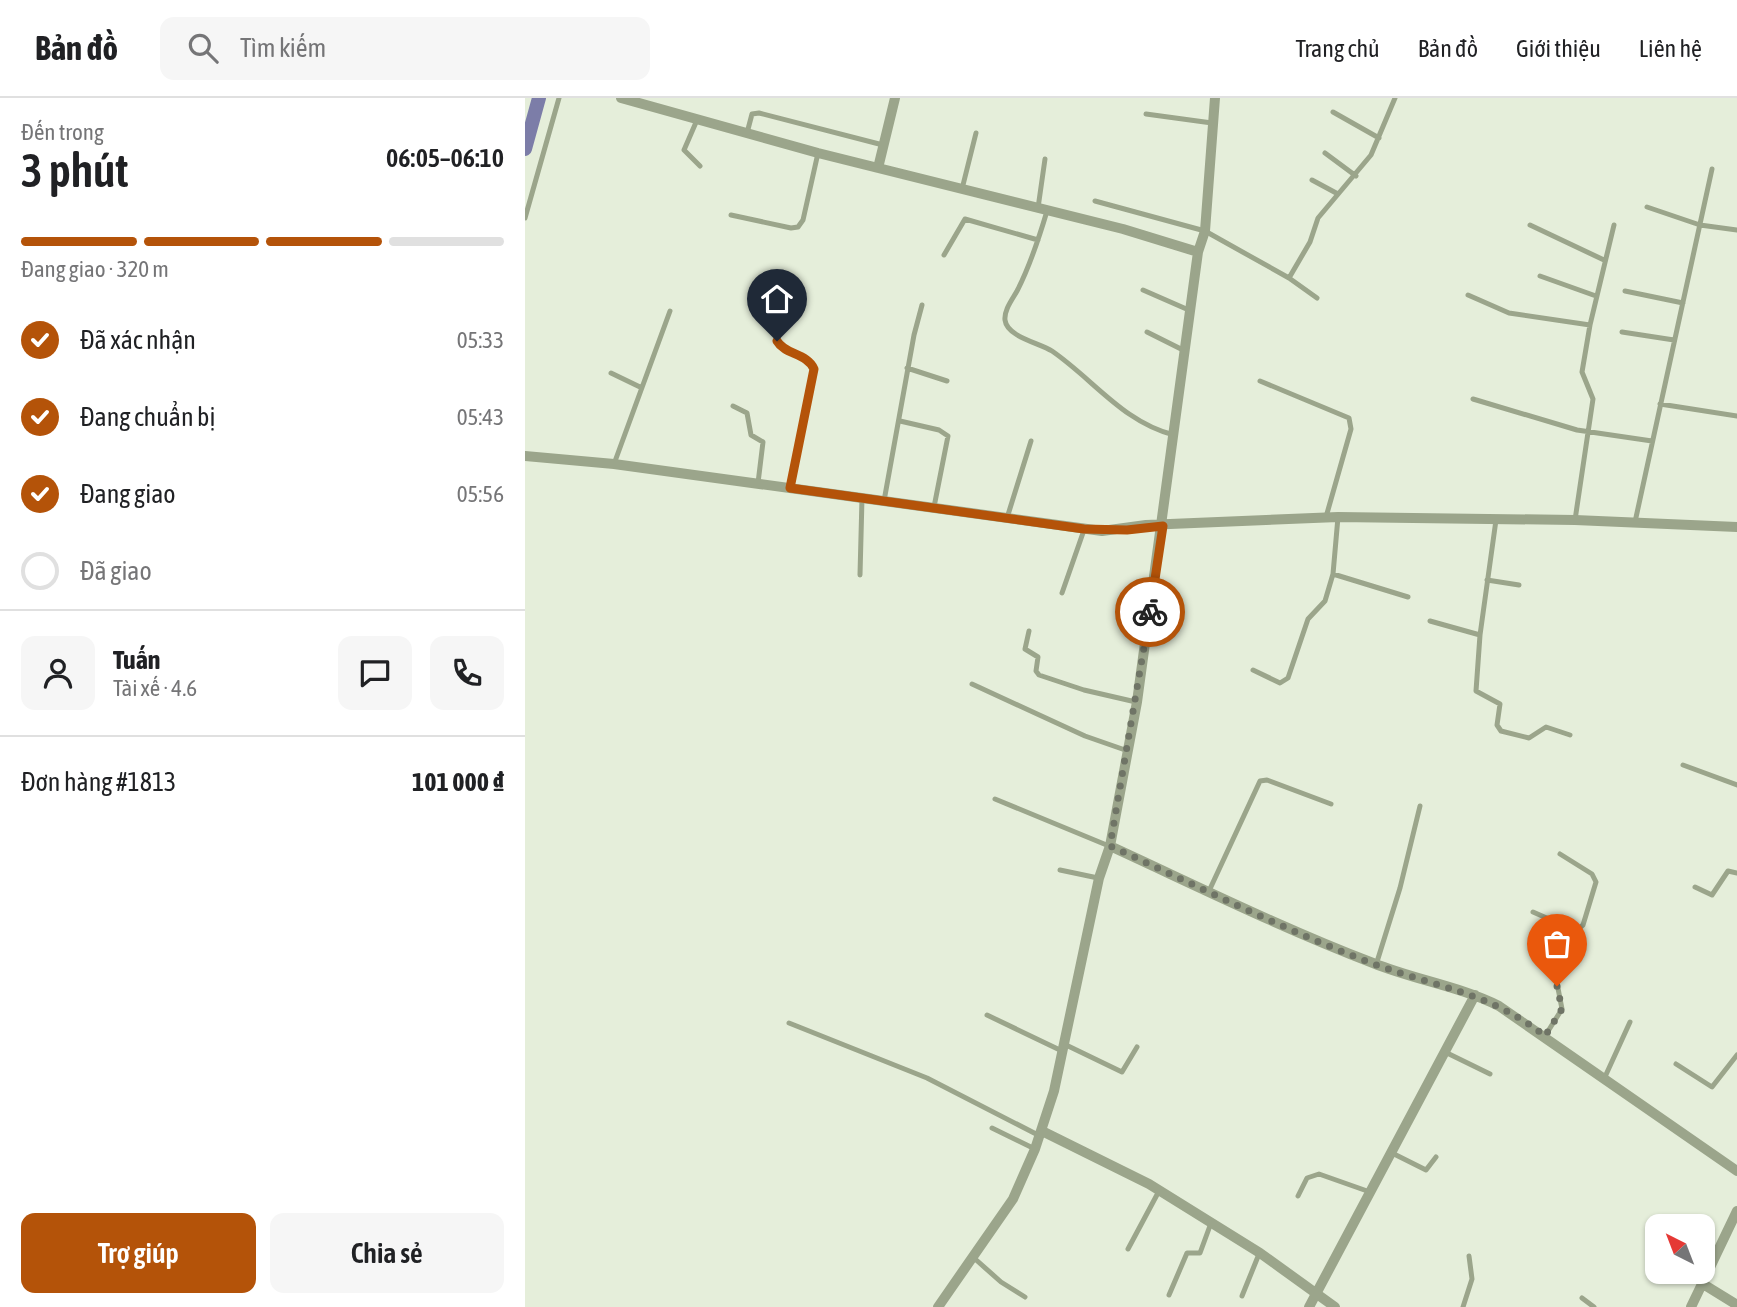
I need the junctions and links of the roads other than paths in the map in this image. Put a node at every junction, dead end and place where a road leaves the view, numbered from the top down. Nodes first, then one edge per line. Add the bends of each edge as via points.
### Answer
1 (559, 98) edge
2 (621, 98) edge
3 (895, 98) edge
4 (1215, 98) edge
5 (1395, 98) edge
6 (1333, 112) dead end
7 (1146, 114) dead end
8 (697, 119) junction
9 (1213, 123) junction
10 (748, 129) junction
11 (976, 133) dead end
12 (1380, 138) junction
13 (882, 147) junction
14 (818, 153) junction
15 (1325, 153) dead end
16 (1045, 159) dead end
17 (700, 166) dead end
18 (879, 166) junction
19 (1712, 169) dead end
20 (1356, 176) junction
21 (1313, 180) dead end
22 (962, 186) junction
23 (1338, 194) junction
24 (1095, 201) dead end
25 (1041, 204) junction
26 (1647, 208) dead end
27 (731, 215) dead end
28 (525, 218) edge
29 (1530, 225) dead end
30 (1614, 225) dead end
31 (1700, 225) junction
32 (1737, 230) edge
33 (1038, 240) junction
34 (1202, 241) junction
35 (944, 255) dead end
36 (1604, 260) junction
37 (1540, 276) dead end
38 (1289, 278) junction
39 (1143, 290) dead end
40 (1625, 291) dead end
41 (1468, 295) dead end
42 (1596, 296) junction
43 (1317, 298) dead end
44 (1683, 303) junction
45 (781, 304) dead end
46 (922, 305) dead end
47 (670, 311) dead end
48 (1191, 312) junction
49 (1590, 325) junction
50 (1147, 332) dead end
51 (1622, 332) dead end
52 (1674, 340) junction
53 (1185, 352) junction
54 (907, 368) junction
55 (611, 373) dead end
56 (947, 381) dead end
57 (1260, 381) dead end
58 (640, 387) junction
59 (1473, 399) dead end
60 (1660, 404) junction
61 (733, 406) dead end
62 (1737, 416) edge
63 (900, 421) junction
64 (1590, 430) junction
65 (1175, 435) junction
66 (1031, 441) dead end
67 (1653, 441) junction
68 (525, 456) edge
69 (614, 464) junction
70 (758, 483) junction
71 (790, 488) junction
72 (862, 498) junction
73 (884, 501) junction
74 (934, 507) junction
75 (1007, 517) junction
76 (1325, 517) junction
77 (1338, 517) junction
78 (1496, 518) junction
79 (1575, 520) junction
80 (1635, 523) junction
81 (1163, 526) junction
82 (1737, 527) edge
83 (1084, 529) junction
84 (1333, 574) junction
85 (860, 575) dead end
86 (1487, 580) junction
87 (1519, 585) dead end
88 (1062, 593) dead end
89 (1408, 597) dead end
90 (1430, 621) dead end
91 (1029, 631) dead end
92 (1480, 635) junction
93 (1254, 670) dead end
94 (972, 684) dead end
95 (1137, 702) junction
96 (1570, 735) dead end
97 (1128, 751) junction
98 (1683, 765) dead end
99 (1737, 785) edge
100 (995, 799) dead end
101 (1331, 804) dead end
102 (1420, 806) dead end
103 (1110, 846) junction
104 (1560, 854) dead end
105 (1060, 870) dead end
106 (1737, 873) edge
107 (1098, 878) junction
108 (1695, 887) dead end
109 (1209, 891) junction
110 (1533, 912) dead end
111 (1574, 930) junction
112 (1376, 965) junction
113 (1475, 995) junction
114 (987, 1015) dead end
115 (1630, 1022) dead end
116 (789, 1023) dead end
117 (1545, 1036) junction
118 (1137, 1047) dead end
119 (1063, 1048) junction
120 (1445, 1052) junction
121 (1737, 1055) edge
122 (1676, 1064) dead end
123 (1490, 1074) dead end
124 (1604, 1079) junction
125 (992, 1128) dead end
126 (1041, 1134) junction
127 (1035, 1149) junction
128 (1392, 1153) junction
129 (1436, 1157) dead end
130 (1737, 1171) edge
131 (1159, 1191) junction
132 (1371, 1193) junction
133 (1298, 1196) dead end
134 (1737, 1211) edge
135 (1211, 1223) junction
136 (1128, 1249) dead end
137 (1260, 1253) junction
138 (1469, 1256) dead end
139 (974, 1258) junction
140 (1715, 1258) edge
141 (1703, 1284) joint
142 (1316, 1293) junction
143 (1169, 1294) dead end
144 (1242, 1296) dead end
145 (1025, 1297) dead end
146 (1582, 1298) dead end
147 (1737, 1305) edge
148 (938, 1307) edge
149 (1309, 1307) edge
150 (1335, 1307) edge
151 (1463, 1307) edge
152 (1594, 1307) edge
153 (1691, 1307) edge

1 - 28 lane
2 - 8 street
3 - 13 street
4 - 9 street
5 - 12 lane
6 - 12 lane
7 - 9 lane
8 - 10 street
8 - 17 lane via 684,150
9 - 34 street
10 - 13 lane via 753,114 758,113
10 - 14 street
11 - 22 lane
12 - 20 lane
13 - 18 street
14 - 18 street
14 - 27 lane via 798,227
15 - 20 lane
16 - 25 lane
18 - 22 street
19 - 31 lane
20 - 23 lane
21 - 23 lane
22 - 25 street
23 - 38 lane via 1318,218
24 - 34 lane
25 - 33 lane
25 - 34 street via 1123,229
26 - 31 lane
29 - 36 lane
30 - 36 lane
31 - 32 lane
31 - 44 lane
33 - 35 lane via 965,219
33 - 65 lane via 1006,312 1010,330 1066,361 1136,421
34 - 38 lane
34 - 48 street
36 - 42 lane
37 - 42 lane
38 - 43 lane
39 - 48 lane
40 - 44 lane
41 - 49 lane via 1509,313
42 - 49 lane
44 - 52 lane
45 - 71 lane via 778,344 808,360 814,369
46 - 54 lane
47 - 58 lane
48 - 53 street
49 - 64 lane via 1582,372 1593,394
50 - 53 lane
51 - 52 lane
52 - 60 lane
53 - 65 street
54 - 56 lane
54 - 63 lane
55 - 58 lane
57 - 76 lane via 1349,418 1351,429
58 - 69 lane
59 - 64 lane
60 - 62 lane
60 - 67 lane
61 - 70 lane via 747,413 751,435 763,442
63 - 73 lane
63 - 74 lane via 948,436
64 - 67 lane
64 - 79 lane
65 - 81 street
66 - 75 lane
67 - 80 lane
68 - 69 street
69 - 70 street
70 - 71 street
71 - 72 street
72 - 73 street
72 - 85 lane
73 - 74 street
74 - 75 street
75 - 83 street
76 - 77 street
76 - 81 street
77 - 78 street
77 - 84 lane
78 - 79 street
78 - 86 lane
79 - 80 street
80 - 82 street
81 - 83 street
81 - 95 street
83 - 88 lane
84 - 89 lane
84 - 93 lane via 1325,601 1308,619 1286,681 1280,683
86 - 87 lane
86 - 92 lane
90 - 92 lane
91 - 95 lane via 1025,649 1038,657 1039,675
92 - 96 lane via 1476,688 1500,704 1497,728 1529,738 1546,727
94 - 97 lane
95 - 97 street
97 - 103 street
98 - 99 lane
100 - 103 lane
101 - 109 lane via 1260,781
102 - 112 lane
103 - 107 street
103 - 109 street
104 - 111 lane via 1595,878 1583,925
105 - 107 lane
106 - 108 lane via 1728,871 1712,895
107 - 119 street
109 - 112 street
110 - 111 lane
111 - 117 lane via 1557,983 1562,1009
112 - 113 street
113 - 117 street
113 - 120 street
114 - 119 lane
115 - 124 lane
116 - 126 lane via 927,1078
117 - 124 street
118 - 119 lane via 1122,1072
119 - 126 street
120 - 123 lane
120 - 128 street
121 - 122 lane via 1712,1087
124 - 130 street
125 - 127 lane
126 - 127 street
126 - 131 street
127 - 139 street via 1013,1199
128 - 129 lane via 1426,1170
128 - 132 street
131 - 135 street
131 - 136 lane
132 - 133 lane via 1319,1174 1307,1178
132 - 142 street
134 - 140 street
135 - 137 street
135 - 143 lane via 1201,1253 1187,1253
137 - 142 street
137 - 144 lane
138 - 151 lane via 1472,1279
139 - 145 lane
139 - 148 street
141 - 147 street
141 - 153 street
142 - 149 street
142 - 150 street
146 - 152 lane

